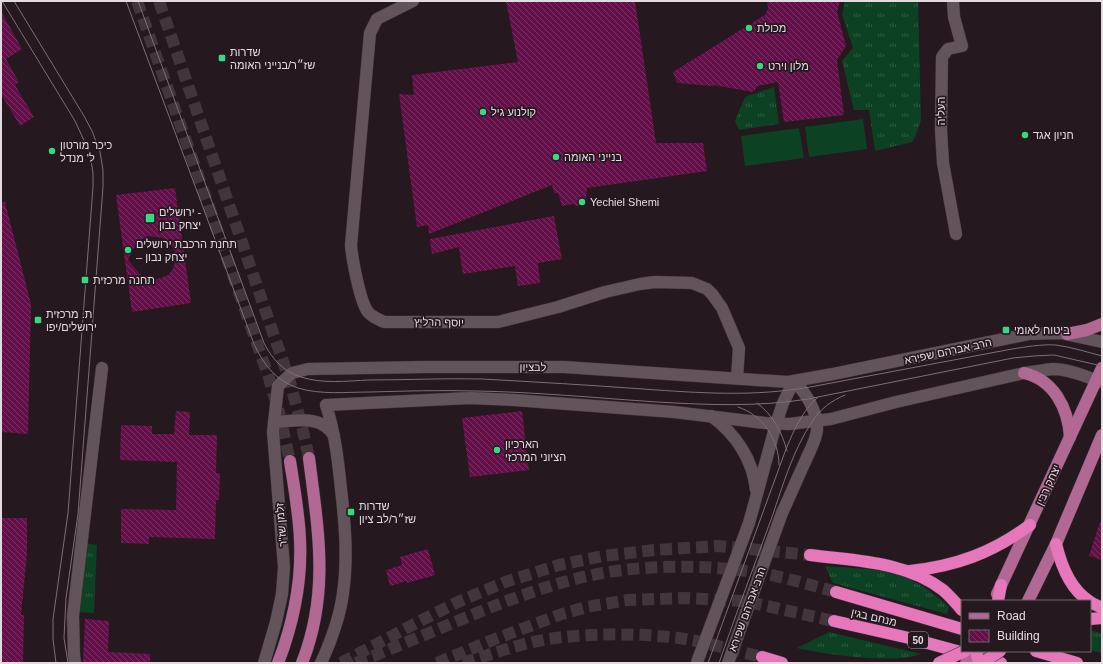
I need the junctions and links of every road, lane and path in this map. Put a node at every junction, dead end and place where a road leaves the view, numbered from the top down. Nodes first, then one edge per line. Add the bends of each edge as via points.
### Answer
1 (413, 1) edge
2 (953, 1) edge
3 (956, 234) dead end
4 (1102, 324) edge
5 (1067, 334) junction
6 (1102, 342) edge
7 (102, 368) dead end
8 (1102, 368) edge
9 (1024, 373) junction
10 (737, 378) junction
11 (794, 381) junction
12 (1099, 381) edge
13 (278, 386) joint
14 (711, 416) junction
15 (274, 422) junction
16 (816, 422) junction
17 (776, 424) junction
18 (1102, 435) edge
19 (335, 437) junction
20 (1070, 438) junction
21 (1100, 444) edge
22 (308, 458) tunnel mouth
23 (290, 461) tunnel mouth
24 (755, 499) junction
25 (1030, 525) junction
26 (1056, 544) junction
27 (810, 554) tunnel mouth
28 (909, 571) junction
29 (1001, 585) junction
30 (836, 592) tunnel mouth
31 (994, 600) edge
32 (998, 600) edge
33 (1028, 600) edge
34 (1088, 600) edge
35 (1091, 602) edge
36 (1102, 608) edge
37 (961, 609) edge
38 (1102, 618) edge
39 (1091, 619) edge
40 (834, 621) tunnel mouth
41 (961, 629) edge
42 (963, 652) edge
43 (972, 652) edge
44 (976, 652) edge
45 (999, 652) edge
46 (1001, 652) edge
47 (1001, 652) edge
48 (1039, 652) edge
49 (762, 657) tunnel mouth
50 (303, 662) edge
51 (75, 663) edge
52 (264, 663) edge
53 (278, 663) edge
54 (321, 663) edge
55 (697, 663) edge
56 (728, 663) edge
57 (782, 663) edge
58 (939, 663) edge
59 (966, 663) edge
60 (980, 663) edge
61 (996, 663) edge
62 (1001, 663) edge
63 (1006, 663) edge
64 (1077, 663) edge

1 - 10 street, יוסף הרליץ via 377,19 370,33 351,246 353,266 363,300 373,317 384,322 498,322 640,284 692,284 707,289 722,308 739,348
2 - 3 street, העליה via 954,17 962,46 948,49 942,57 941,130 943,163
4 - 5 main road
5 - 6 street, הרב אברהם שפירא
5 - 11 street, הרב אברהם שפירא via 1029,334
7 - 51 street via 73,616
8 - 12 main road, יצחק רבין
9 - 12 street via 1063,370
9 - 16 street
9 - 20 main road via 1039,378 1055,393 1068,419
10 - 11 street, לבציון
10 - 13 street, לבציון via 564,367 425,366 308,369 292,373
11 - 16 street, הרב אברהם שפירא via 808,399
11 - 17 street via 783,402
12 - 20 main road, יצחק רבין
13 - 15 street, זלמן שז"ר
14 - 17 street
14 - 19 street via 595,405 470,398 326,405
14 - 24 street via 727,429 742,449 752,470
15 - 19 street via 318,422 328,427
15 - 52 street, זלמן שז"ר via 284,567 282,594
16 - 17 street
16 - 56 street, הרב אברהם שפירא, bridge via 814,441 782,513
17 - 24 street
18 - 21 main road
19 - 54 street via 346,537 346,566 343,594 335,626
20 - 25 main road, יצחק רבין
21 - 26 main road
22 - 50 main road via 320,560 315,615
23 - 53 main road, זלמן שז"ר via 299,525 300,557 293,618
24 - 55 street, bridge via 749,523
25 - 28 highway via 1004,543 980,555 941,567
25 - 29 main road, יצחק רבין
26 - 33 main road
26 - 34 highway via 1075,589
27 - 28 highway
28 - 37 highway via 944,591
29 - 31 main road, יצחק רבין
29 - 32 highway
30 - 41 highway, מנחם בגין / 50
35 - 36 highway
38 - 39 highway
40 - 62 highway, מנחם בגין / 50
42 - 58 highway, bridge
43 - 59 main road, bridge
44 - 60 highway, bridge
45 - 60 highway, bridge
46 - 61 main road
47 - 63 highway
48 - 64 highway
49 - 57 highway

